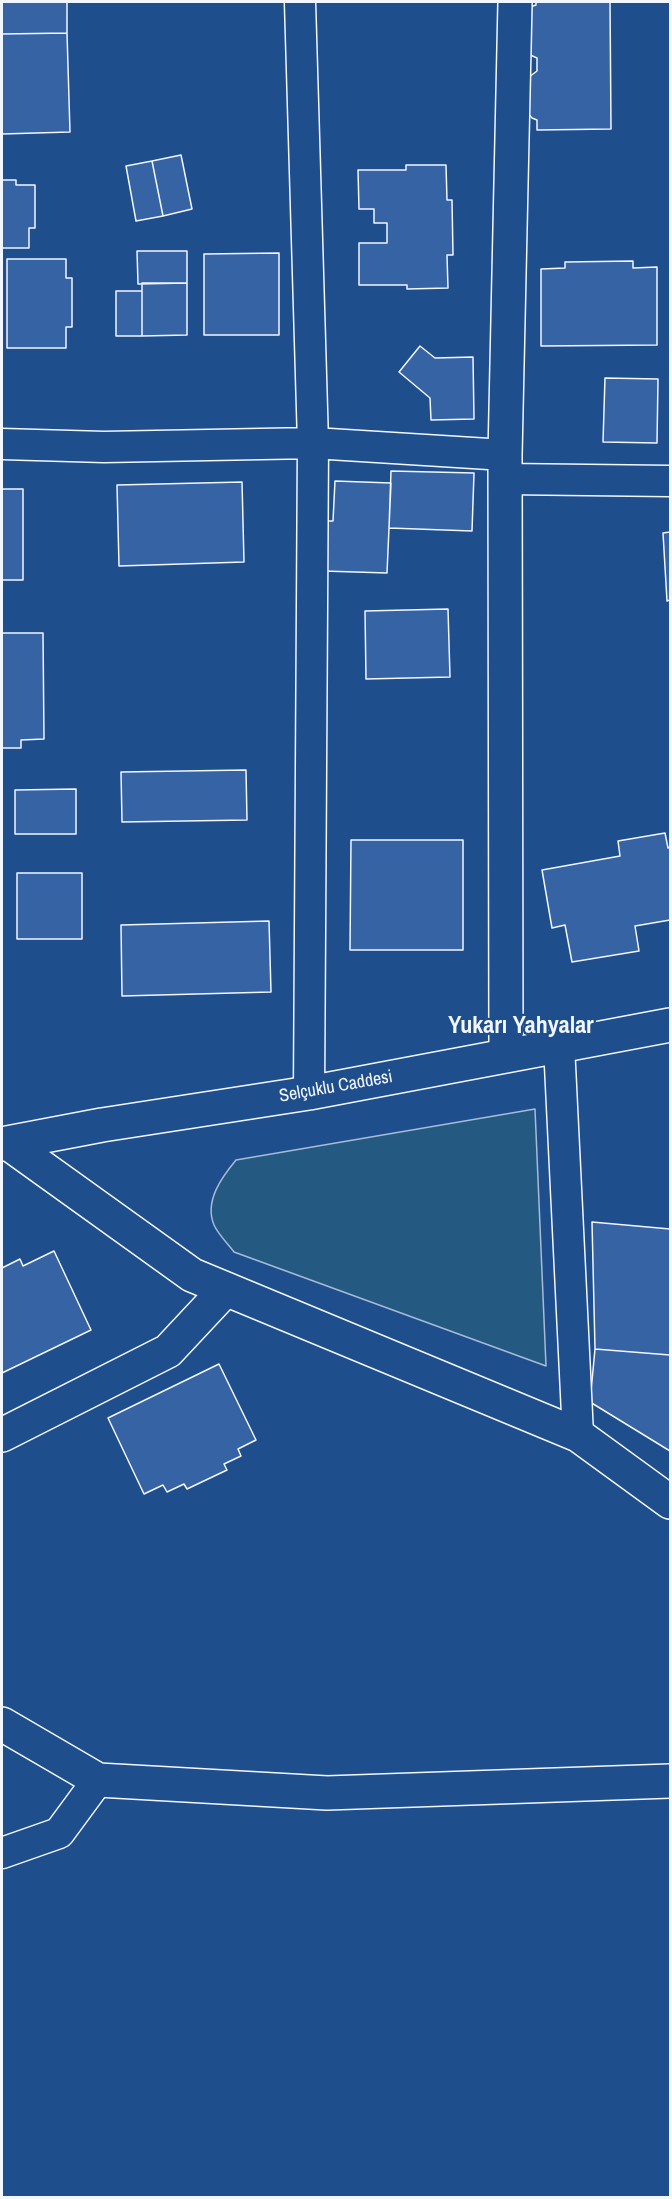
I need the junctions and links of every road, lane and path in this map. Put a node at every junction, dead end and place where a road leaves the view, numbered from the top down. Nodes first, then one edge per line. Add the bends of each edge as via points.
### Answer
1 (300, 2) edge
2 (515, 2) edge
3 (313, 443) junction
4 (2, 444) edge
5 (505, 467) junction
6 (670, 481) edge
7 (670, 1025) edge
8 (559, 1046) junction
9 (506, 1055) junction
10 (309, 1093) junction
11 (4, 1139) edge
12 (226, 1290) junction
13 (2, 1435) edge
14 (578, 1435) junction
15 (670, 1502) edge
16 (2, 1724) edge
17 (98, 1780) junction
18 (670, 1781) edge
19 (2, 1853) edge

1 - 3 street
2 - 5 street
3 - 4 street via 104,447
3 - 5 street
3 - 10 street
5 - 6 street
5 - 9 street
7 - 8 street, Selçuklu Caddesi
8 - 9 street, Selçuklu Caddesi
8 - 14 street
9 - 10 street, Selçuklu Caddesi
10 - 11 street, Selçuklu Caddesi
11 - 12 street via 192,1275
12 - 13 street via 168,1351
12 - 14 street
14 - 15 street
16 - 17 street
17 - 18 street via 327,1793
17 - 19 street via 59,1833

